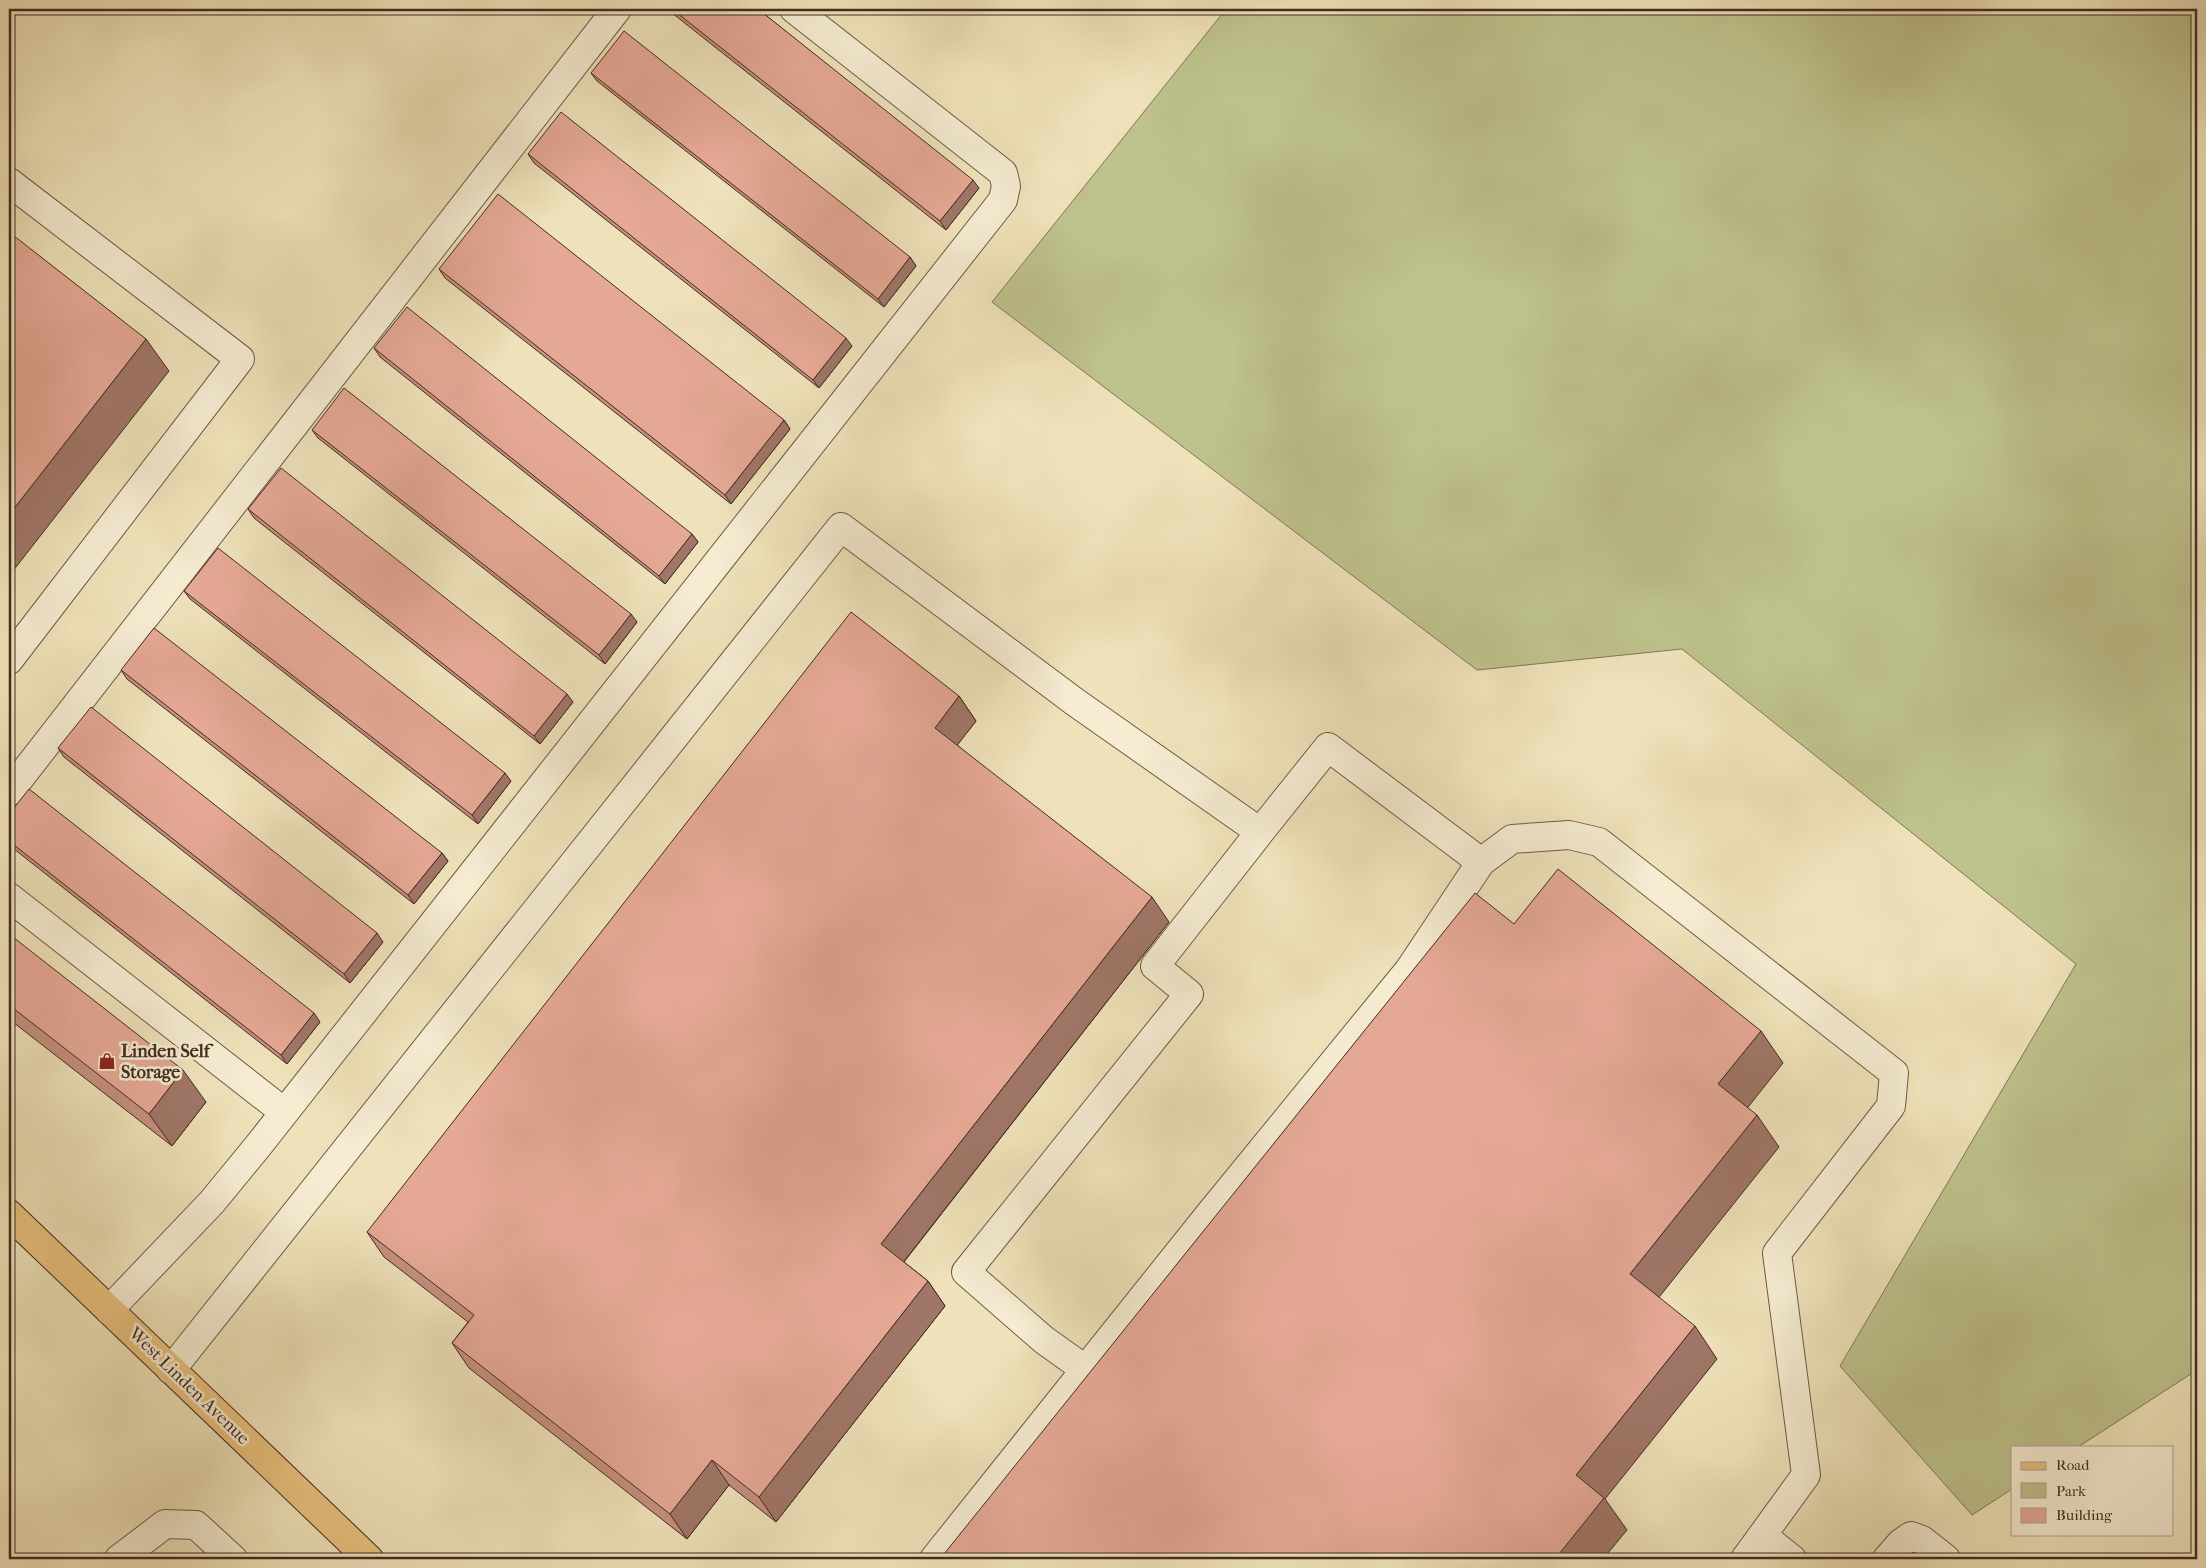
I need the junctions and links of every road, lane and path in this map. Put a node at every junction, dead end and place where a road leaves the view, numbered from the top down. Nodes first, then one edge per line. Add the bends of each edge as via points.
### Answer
1 (617, 9) edge
2 (794, 9) edge
3 (9, 182) edge
4 (9, 660) edge
5 (9, 792) edge
6 (1260, 832) junction
7 (1481, 862) junction
8 (9, 897) edge
9 (284, 1112) junction
10 (9, 1214) edge
11 (109, 1310) junction
12 (171, 1370) junction
13 (1086, 1370) junction
14 (1763, 1536) junction
15 (119, 1559) edge
16 (232, 1559) edge
17 (369, 1559) edge
18 (934, 1559) edge
19 (1745, 1559) edge
20 (1792, 1559) edge
21 (1887, 1559) edge
22 (1946, 1559) edge

1 - 5 lane
2 - 9 lane via 1003,173 1006,186 1003,200
3 - 4 lane via 240,359
6 - 7 lane via 1328,747
6 - 12 lane via 1075,702 841,527
6 - 13 lane via 1155,966 1189,994 966,1272 1044,1340
7 - 13 lane via 1409,970
7 - 14 lane via 1512,839 1569,835 1599,842 1894,1073 1891,1106 1777,1253 1806,1475
8 - 9 lane
9 - 11 lane via 212,1202
10 - 11 main road, West Linden Avenue
11 - 12 main road, West Linden Avenue
12 - 17 main road, West Linden Avenue
13 - 18 lane
14 - 19 lane
14 - 20 lane
15 - 16 lane via 165,1524 196,1525
21 - 22 lane via 1911,1536 1922,1540

